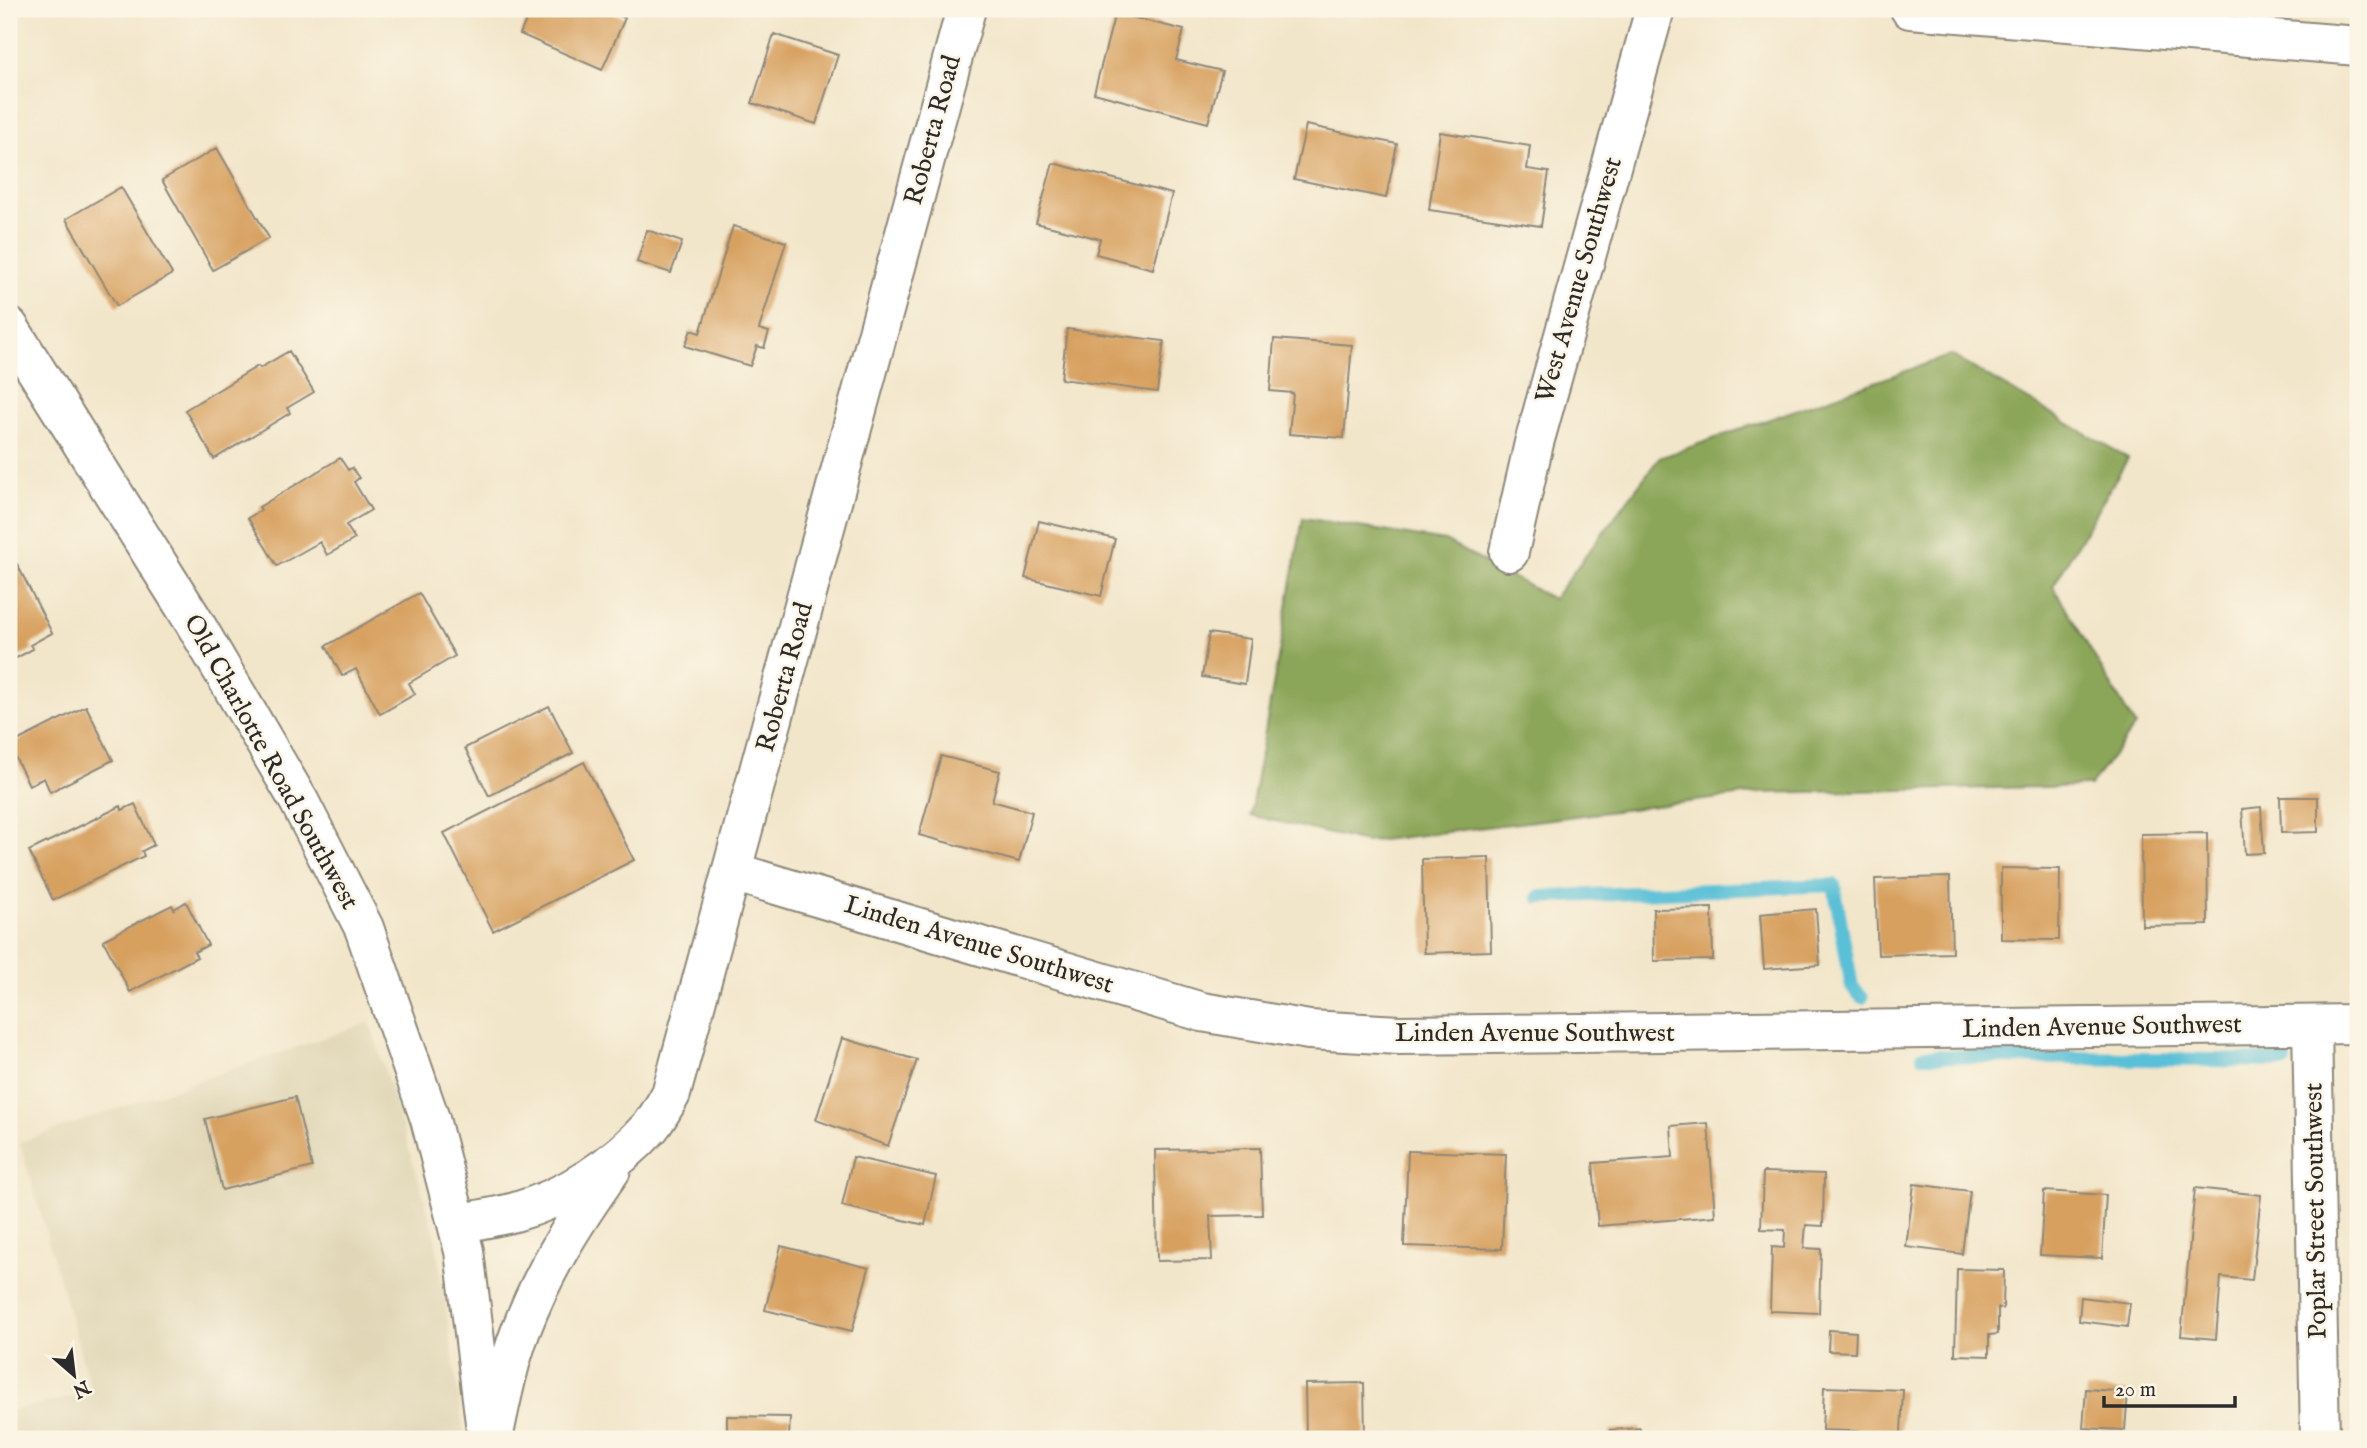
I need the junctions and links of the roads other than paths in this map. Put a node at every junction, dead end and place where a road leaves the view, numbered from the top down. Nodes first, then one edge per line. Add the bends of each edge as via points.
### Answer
1 (966, 9) edge
2 (1655, 9) edge
3 (1910, 9) edge
4 (2085, 16) edge
5 (2358, 47) edge
6 (9, 327) edge
7 (1509, 552) dead end
8 (733, 872) junction
9 (2358, 1024) edge
10 (2312, 1025) junction
11 (625, 1152) junction
12 (457, 1224) junction
13 (489, 1439) edge
14 (2320, 1439) edge

1 - 8 street, Roberta Road
2 - 7 street, West Avenue Southwest via 1534,443
3 - 4 street
4 - 5 street
6 - 12 street, Old Charlotte Road Southwest via 193,620 299,801 364,928 430,1119
8 - 10 street, Linden Avenue Southwest via 1202,1012 1309,1030 1399,1035
8 - 11 street, Roberta Road via 671,1094 652,1124
9 - 10 street, Linden Avenue Southwest
10 - 14 street, Poplar Street Southwest
11 - 12 street, Roberta Road via 558,1196 517,1212
11 - 13 street via 573,1224 546,1273 521,1330
12 - 13 street, Old Charlotte Road Southwest

